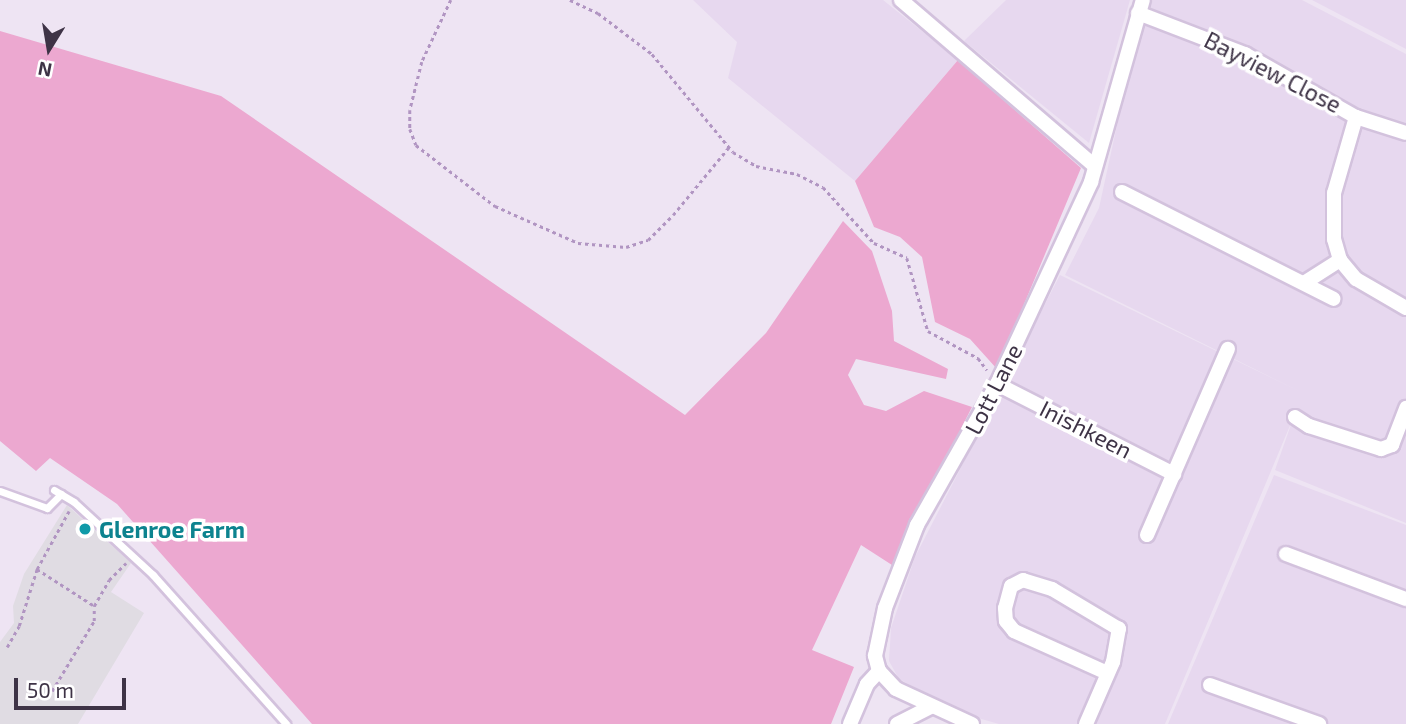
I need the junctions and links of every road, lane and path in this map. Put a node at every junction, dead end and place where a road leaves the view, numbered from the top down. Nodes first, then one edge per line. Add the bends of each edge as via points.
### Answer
1 (451, 0) edge
2 (570, 0) edge
3 (901, 0) edge
4 (1140, 7) edge
5 (1356, 117) junction
6 (1406, 133) edge
7 (729, 147) junction
8 (1095, 166) junction
9 (1122, 192) dead end
10 (1340, 260) junction
11 (1304, 283) junction
12 (1334, 299) dead end
13 (1406, 308) edge
14 (1228, 349) dead end
15 (997, 384) junction
16 (1406, 408) edge
17 (1295, 417) dead end
18 (1174, 474) junction
19 (0, 491) edge
20 (74, 502) junction
21 (1147, 535) dead end
22 (1286, 554) dead end
23 (133, 555) junction
24 (37, 569) junction
25 (1406, 599) edge
26 (94, 606) junction
27 (6, 647) dead end
28 (880, 671) junction
29 (1107, 673) junction
30 (1210, 685) dead end
31 (52, 691) dead end
32 (930, 706) junction
33 (286, 724) edge
34 (850, 724) edge
35 (897, 724) edge
36 (972, 724) edge
37 (1086, 724) edge
38 (1319, 724) edge

1 - 7 path via 422,62 410,129 416,145 495,206 578,243 626,247 648,240
2 - 7 path via 598,13 652,54
3 - 8 street
4 - 5 street, Bayview Close via 1245,54
4 - 8 street, Lott Lane
5 - 6 street, Bayview Close
5 - 10 street via 1334,192 1334,239
7 - 15 path via 756,166 797,174 823,187 874,243 907,258 928,331 978,358
8 - 15 street, Lott Lane
9 - 11 street
10 - 11 street
10 - 13 street via 1380,296
11 - 12 street
14 - 18 street
15 - 18 street, Inishkeen
15 - 28 street, Lott Lane via 917,525 885,608 875,656
16 - 17 street via 1392,445 1381,449 1309,426
18 - 21 street
19 - 20 lane via 47,508 57,492
20 - 23 lane
20 - 24 path
22 - 25 street
23 - 26 path via 109,580
23 - 33 lane
24 - 26 path
24 - 27 path via 19,626
26 - 31 path via 94,621
28 - 32 street via 896,689
28 - 34 street via 867,684
29 - 29 street via 1119,641 1119,629 1112,621 1039,584 1023,580 1011,586 1005,608 1006,621 1014,631
29 - 37 street
30 - 38 street
32 - 35 street
32 - 36 street

